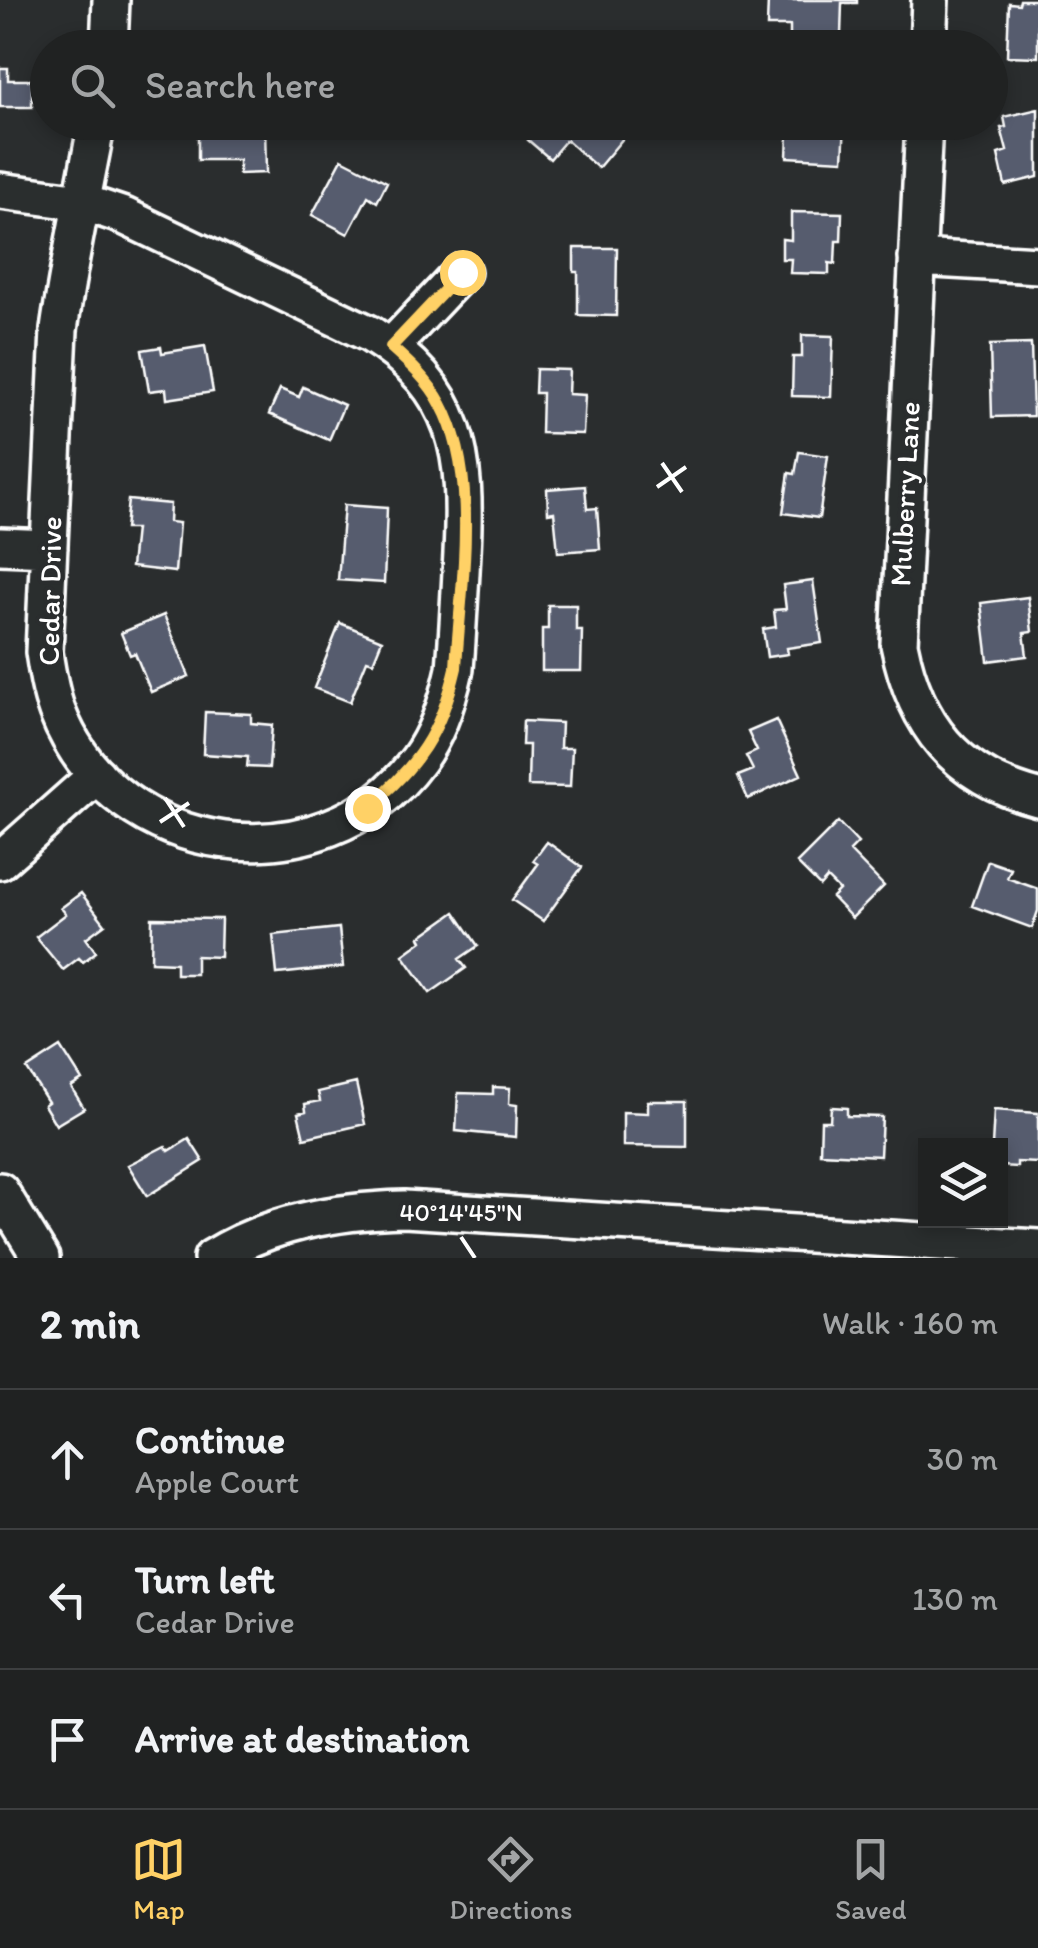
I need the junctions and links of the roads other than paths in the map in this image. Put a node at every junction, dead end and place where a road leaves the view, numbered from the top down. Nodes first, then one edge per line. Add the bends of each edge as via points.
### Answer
1 (111, 0) edge
2 (930, 0) edge
3 (110, 30) edge
4 (929, 30) edge
5 (94, 140) edge
6 (923, 140) edge
7 (0, 191) edge
8 (82, 202) junction
9 (917, 258) junction
10 (1038, 265) edge
11 (462, 272) dead end
12 (391, 347) junction
13 (0, 546) edge
14 (49, 548) junction
15 (97, 775) junction
16 (1038, 798) edge
17 (0, 861) edge
18 (0, 1191) edge
19 (1038, 1248) edge
20 (41, 1258) edge
21 (212, 1258) edge

1 - 3 street
2 - 4 street
5 - 8 street, Cedar Drive
6 - 9 street, Mulberry Lane
7 - 8 street
8 - 12 street, Cedar Drive via 124,216
8 - 14 street, Cedar Drive via 60,330
9 - 10 street
9 - 16 street, Mulberry Lane via 898,626 906,680 935,734 960,761
11 - 12 street
12 - 15 street, Cedar Drive via 440,402 462,460 465,498 456,668 434,736 418,760 343,822 258,844 174,829 124,801
13 - 14 street
14 - 15 street, Cedar Drive via 44,652 50,690 76,748
15 - 17 street
18 - 20 street
19 - 21 street via 404,1209 309,1218

